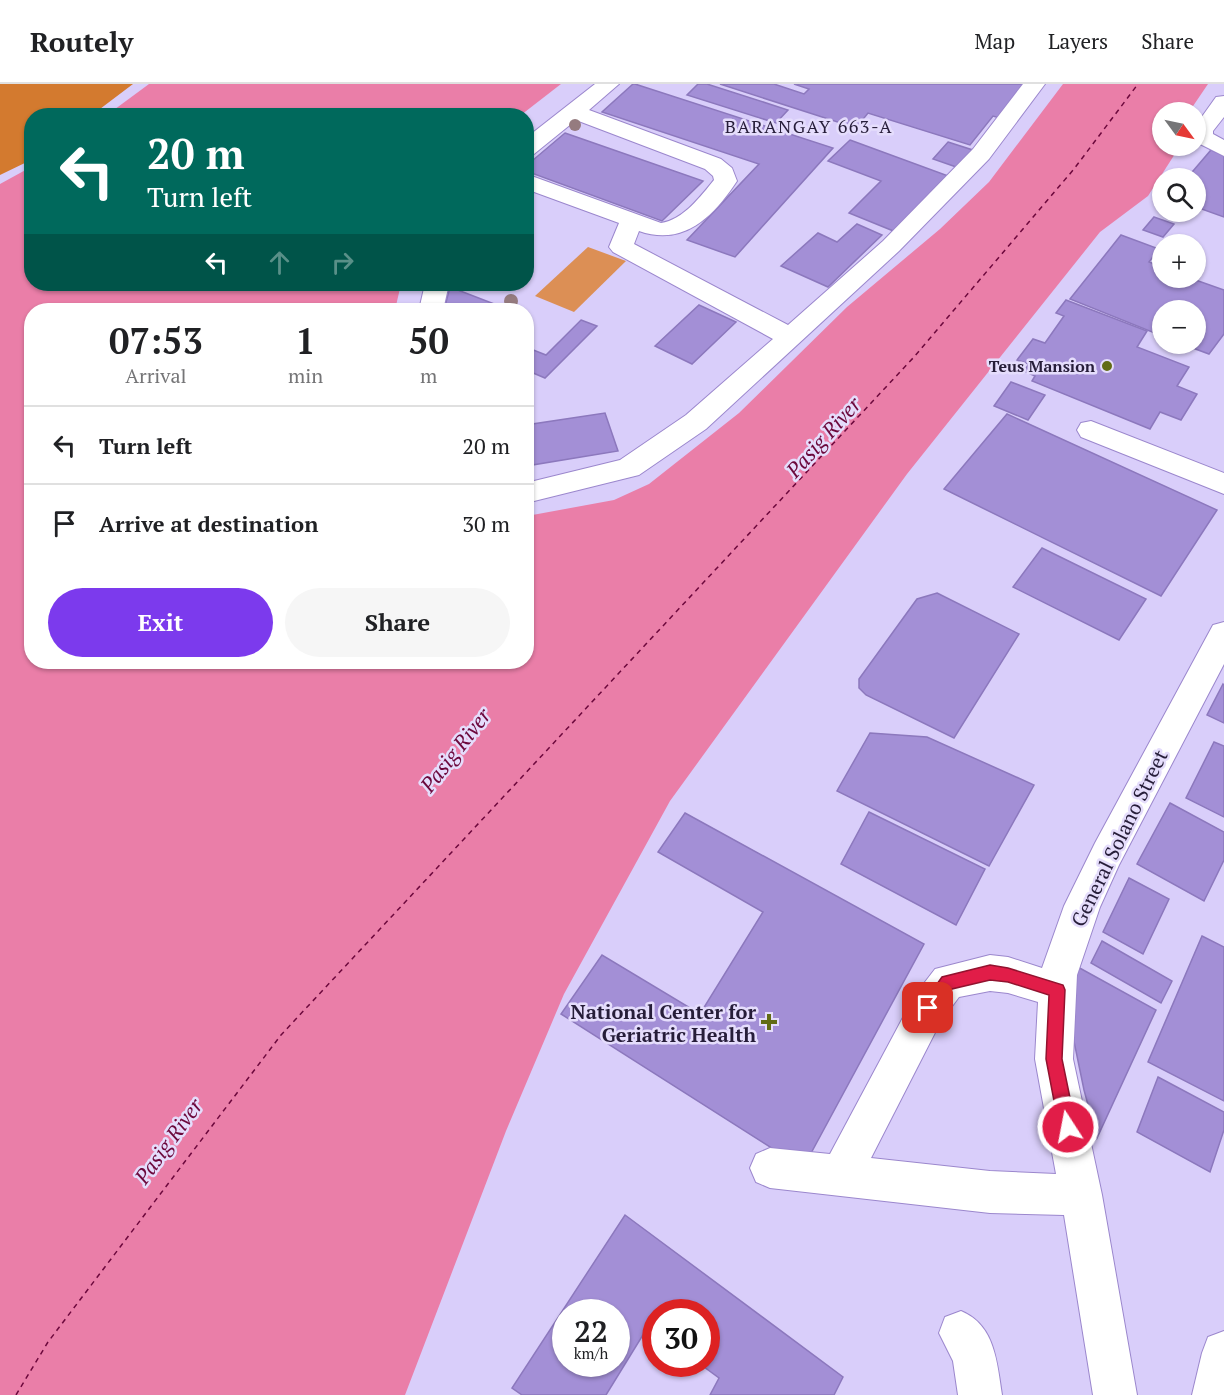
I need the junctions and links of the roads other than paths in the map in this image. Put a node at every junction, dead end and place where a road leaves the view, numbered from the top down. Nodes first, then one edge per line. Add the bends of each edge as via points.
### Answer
1 (608, 84) edge
2 (1034, 84) edge
3 (1224, 102) edge
4 (572, 111) junction
5 (534, 142) edge
6 (1224, 148) edge
7 (534, 184) edge
8 (632, 219) junction
9 (790, 337) junction
10 (1091, 430) dead end
11 (1224, 484) edge
12 (534, 491) edge
13 (1224, 634) edge
14 (1057, 990) junction
15 (770, 1168) dead end
16 (840, 1176) junction
17 (1081, 1195) junction
18 (961, 1333) dead end
19 (1224, 1353) edge
20 (980, 1395) edge
21 (1115, 1395) edge
22 (1214, 1395) edge

1 - 4 street
2 - 9 street via 960,177
3 - 6 street via 1202,131 1202,137
4 - 5 street
4 - 8 street via 713,164 724,172 726,181 676,228 659,230
7 - 8 street
8 - 9 street via 621,247
9 - 12 street via 696,422 629,468
10 - 11 street
13 - 14 street, General Solano Street via 1082,906 1058,975
14 - 16 street via 990,973 948,982 928,1008
14 - 17 street, General Solano Street via 1054,1059
15 - 16 street
16 - 17 street via 990,1192
17 - 21 street, General Solano Street
18 - 20 street via 974,1355
19 - 22 street

